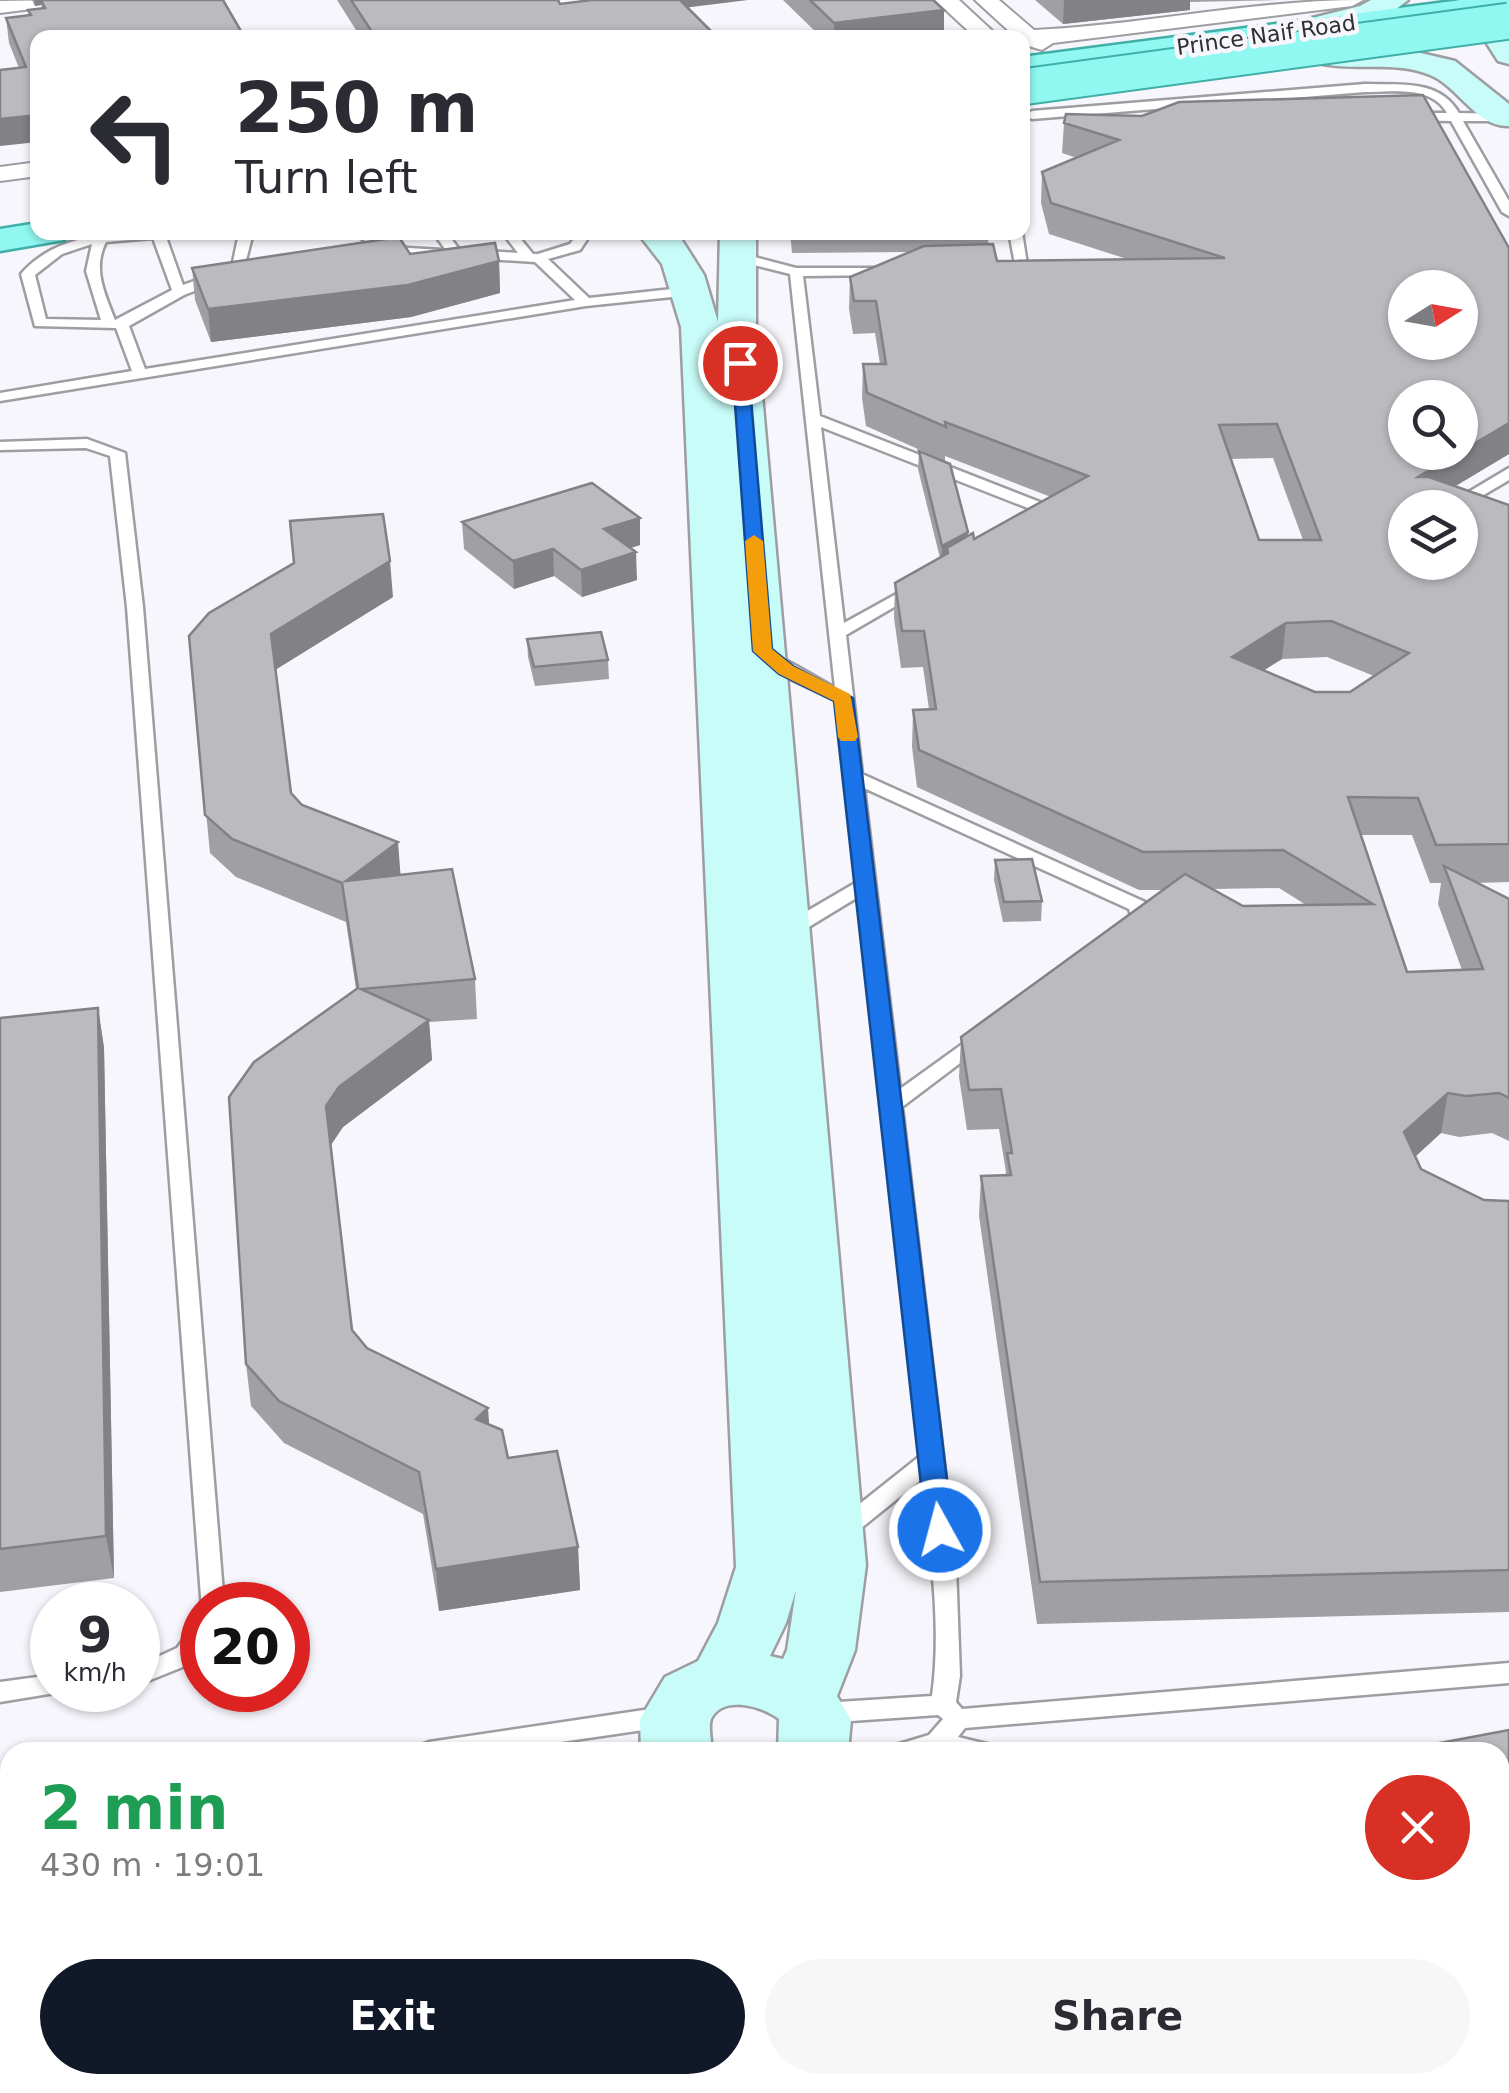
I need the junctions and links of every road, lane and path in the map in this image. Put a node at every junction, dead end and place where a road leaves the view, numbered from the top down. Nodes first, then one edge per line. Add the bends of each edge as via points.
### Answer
1 (946, 0) edge
2 (986, 0) edge
3 (1352, 0) edge
4 (1393, 0) edge
5 (64, 6) edge
6 (0, 7) edge
7 (1445, 17) edge
8 (0, 20) edge
9 (1499, 20) edge
10 (980, 30) edge
11 (1007, 30) edge
12 (1302, 30) junction
13 (1220, 42) junction
14 (1030, 49) edge
15 (1030, 51) edge
16 (1330, 56) junction
17 (1261, 66) junction
18 (1030, 76) edge
19 (1030, 103) edge
20 (1030, 103) edge
21 (1030, 104) edge
22 (1030, 104) edge
23 (1205, 116) edge
24 (1398, 116) edge
25 (1456, 117) junction
26 (1506, 121) edge
27 (30, 170) edge
28 (0, 174) edge
29 (30, 204) edge
30 (0, 208) edge
31 (1509, 212) edge
32 (30, 235) edge
33 (0, 240) edge
34 (101, 240) joint
35 (167, 240) edge
36 (245, 240) edge
37 (372, 240) edge
38 (444, 240) edge
39 (516, 240) edge
40 (580, 240) edge
41 (670, 240) edge
42 (735, 240) edge
43 (1017, 240) edge
44 (455, 254) junction
45 (534, 257) junction
46 (985, 268) edge
47 (910, 270) edge
48 (796, 272) junction
49 (691, 291) junction
50 (179, 292) junction
51 (586, 302) junction
52 (115, 325) junction
53 (140, 374) junction
54 (0, 397) edge
55 (811, 418) junction
56 (0, 446) edge
57 (1509, 473) edge
58 (1026, 529) edge
59 (1509, 529) edge
60 (940, 577) edge
61 (836, 634) junction
62 (762, 651) junction
63 (842, 688) junction
64 (852, 776) junction
65 (865, 885) junction
66 (1127, 936) edge
67 (786, 950) junction
68 (1001, 1026) edge
69 (890, 1105) junction
70 (931, 1459) junction
71 (834, 1565) junction
72 (210, 1582) edge
73 (1509, 1673) edge
74 (30, 1689) edge
75 (0, 1692) edge
76 (951, 1712) junction
77 (692, 1716) edge
78 (809, 1722) edge
79 (502, 1742) edge
80 (938, 1742) edge

1 - 10 street
2 - 11 street
3 - 14 street via 1094,34
4 - 12 street via 1371,13
5 - 6 street
5 - 8 street
7 - 9 main road
7 - 12 main road, Prince Naif Road
7 - 16 main road
7 - 26 street
9 - 18 main road
9 - 19 main road, bridge
12 - 13 main road, Prince Naif Road
13 - 15 main road, Prince Naif Road via 1113,55
13 - 17 main road via 1284,44 1300,55
16 - 17 main road
16 - 26 street via 1444,68
17 - 20 main road
21 - 23 lane
22 - 25 lane via 1395,86 1436,93
24 - 25 lane
25 - 26 lane
25 - 31 lane
27 - 28 street
29 - 30 main road
32 - 33 main road
34 - 52 lane via 91,254 91,270
34 - 52 lane via 49,254 28,274 40,323
35 - 50 lane
36 - 50 lane via 238,269
37 - 44 lane via 389,250
38 - 44 lane
39 - 45 lane
40 - 45 lane
41 - 49 street
42 - 48 lane
42 - 62 street
43 - 46 lane via 1023,268
44 - 45 lane
45 - 51 lane
47 - 48 lane
48 - 55 lane
49 - 51 lane
49 - 77 street via 701,347 768,1567 752,1622
50 - 52 lane
51 - 53 lane
52 - 53 lane
53 - 54 lane
55 - 58 lane via 1040,507 1043,519
55 - 61 lane
56 - 72 lane via 88,443 118,452
57 - 59 lane via 1462,502 1467,513
60 - 61 lane
61 - 63 lane
62 - 63 lane via 808,682
62 - 67 street
63 - 64 lane
64 - 65 lane
64 - 66 lane via 1138,906 1143,924
65 - 67 lane via 799,924
65 - 69 lane
67 - 71 street
68 - 69 lane
69 - 70 lane
70 - 71 lane via 850,1524
70 - 76 lane
71 - 78 street
73 - 76 lane
74 - 75 lane
76 - 78 lane
76 - 80 lane
77 - 78 street via 738,1677 791,1690
77 - 79 lane

